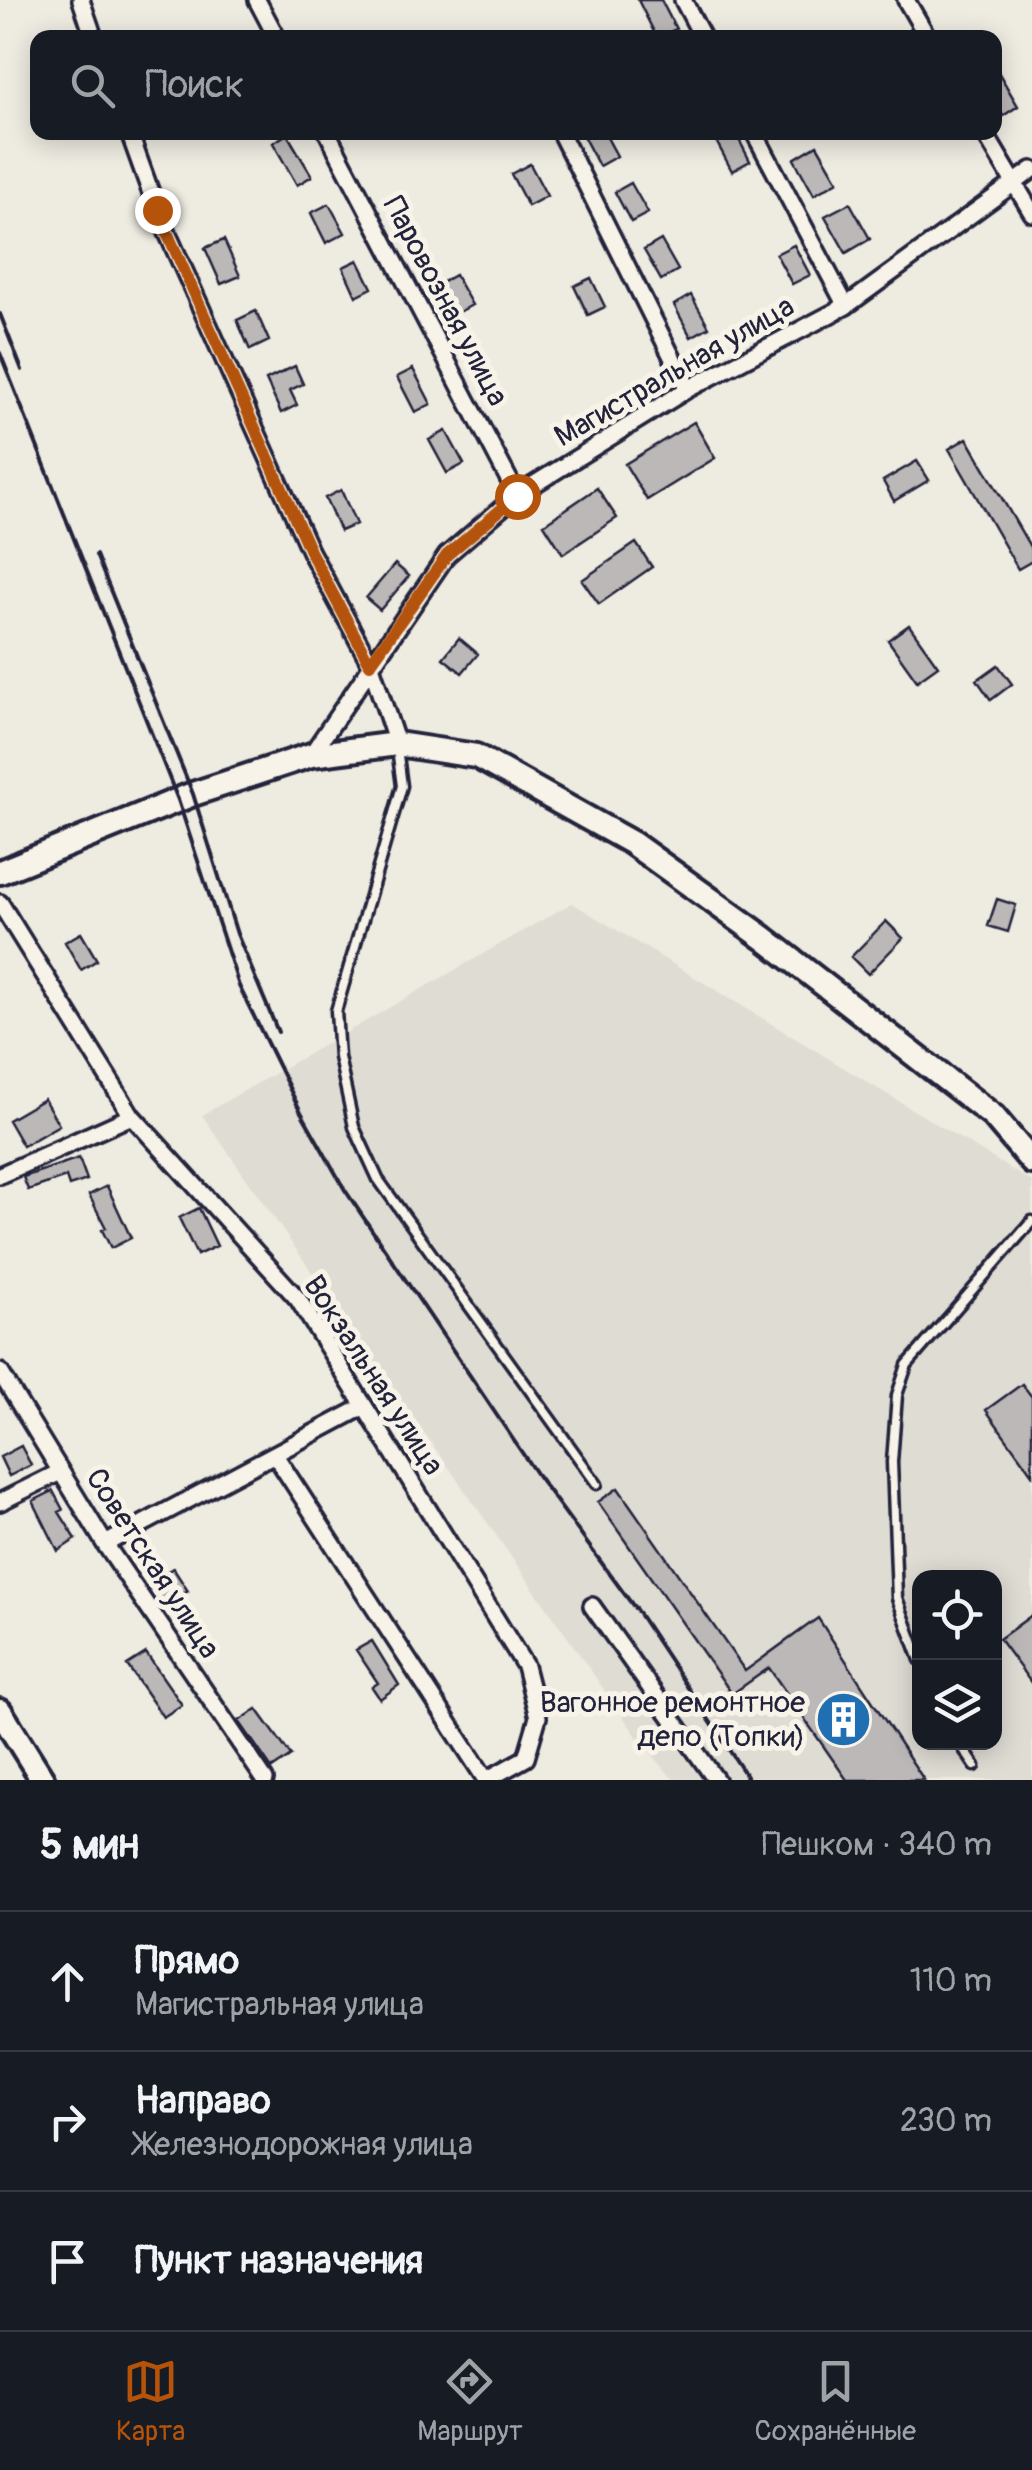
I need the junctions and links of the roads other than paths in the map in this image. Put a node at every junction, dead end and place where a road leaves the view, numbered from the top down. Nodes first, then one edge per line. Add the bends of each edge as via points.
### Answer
1 (80, 0) edge
2 (258, 0) edge
3 (684, 0) edge
4 (906, 0) edge
5 (91, 30) edge
6 (273, 30) edge
7 (700, 30) edge
8 (923, 30) edge
9 (132, 140) edge
10 (331, 140) edge
11 (564, 140) edge
12 (758, 140) edge
13 (988, 140) edge
14 (1032, 170) edge
15 (1012, 182) junction
16 (1032, 213) edge
17 (846, 306) junction
18 (688, 388) junction
19 (517, 496) junction
20 (370, 664) junction
21 (397, 744) junction
22 (310, 755) junction
23 (0, 872) edge
24 (0, 902) edge
25 (132, 1116) junction
26 (1032, 1162) edge
27 (0, 1175) edge
28 (1032, 1221) edge
29 (0, 1372) edge
30 (364, 1407) junction
31 (276, 1455) junction
32 (60, 1472) junction
33 (598, 1484) dead end
34 (0, 1502) edge
35 (105, 1544) junction
36 (592, 1606) dead end
37 (912, 1638) edge
38 (0, 1710) edge
39 (964, 1750) edge
40 (975, 1766) dead end
41 (42, 1780) edge
42 (265, 1780) edge
43 (486, 1780) edge
44 (716, 1780) edge

1 - 5 street
2 - 6 street
3 - 7 street
4 - 8 street
9 - 20 street via 310,551
10 - 19 street, Паровозная улица
11 - 18 street
12 - 17 street
13 - 15 street
14 - 15 street, Магистральная улица
15 - 16 street
15 - 17 street, Магистральная улица
17 - 18 street, Магистральная улица
18 - 19 street, Магистральная улица
19 - 20 street, Магистральная улица via 447,555
20 - 21 street
20 - 22 street, Магистральная улица
21 - 22 street
21 - 26 street via 476,756 632,843 993,1116
21 - 33 lane via 402,786 336,1011 354,1127 378,1179
22 - 23 street
24 - 25 street, Вокзальная улица
25 - 27 street
25 - 30 street, Вокзальная улица via 298,1299
28 - 37 lane via 907,1364 897,1395 897,1598
29 - 32 street, Советская улица
30 - 31 street
30 - 43 street, Вокзальная улица via 525,1666 538,1716 526,1758
31 - 35 street
31 - 43 street
32 - 34 street
32 - 35 street, Советская улица
35 - 42 street, Советская улица
36 - 44 street
38 - 41 street
39 - 40 lane

